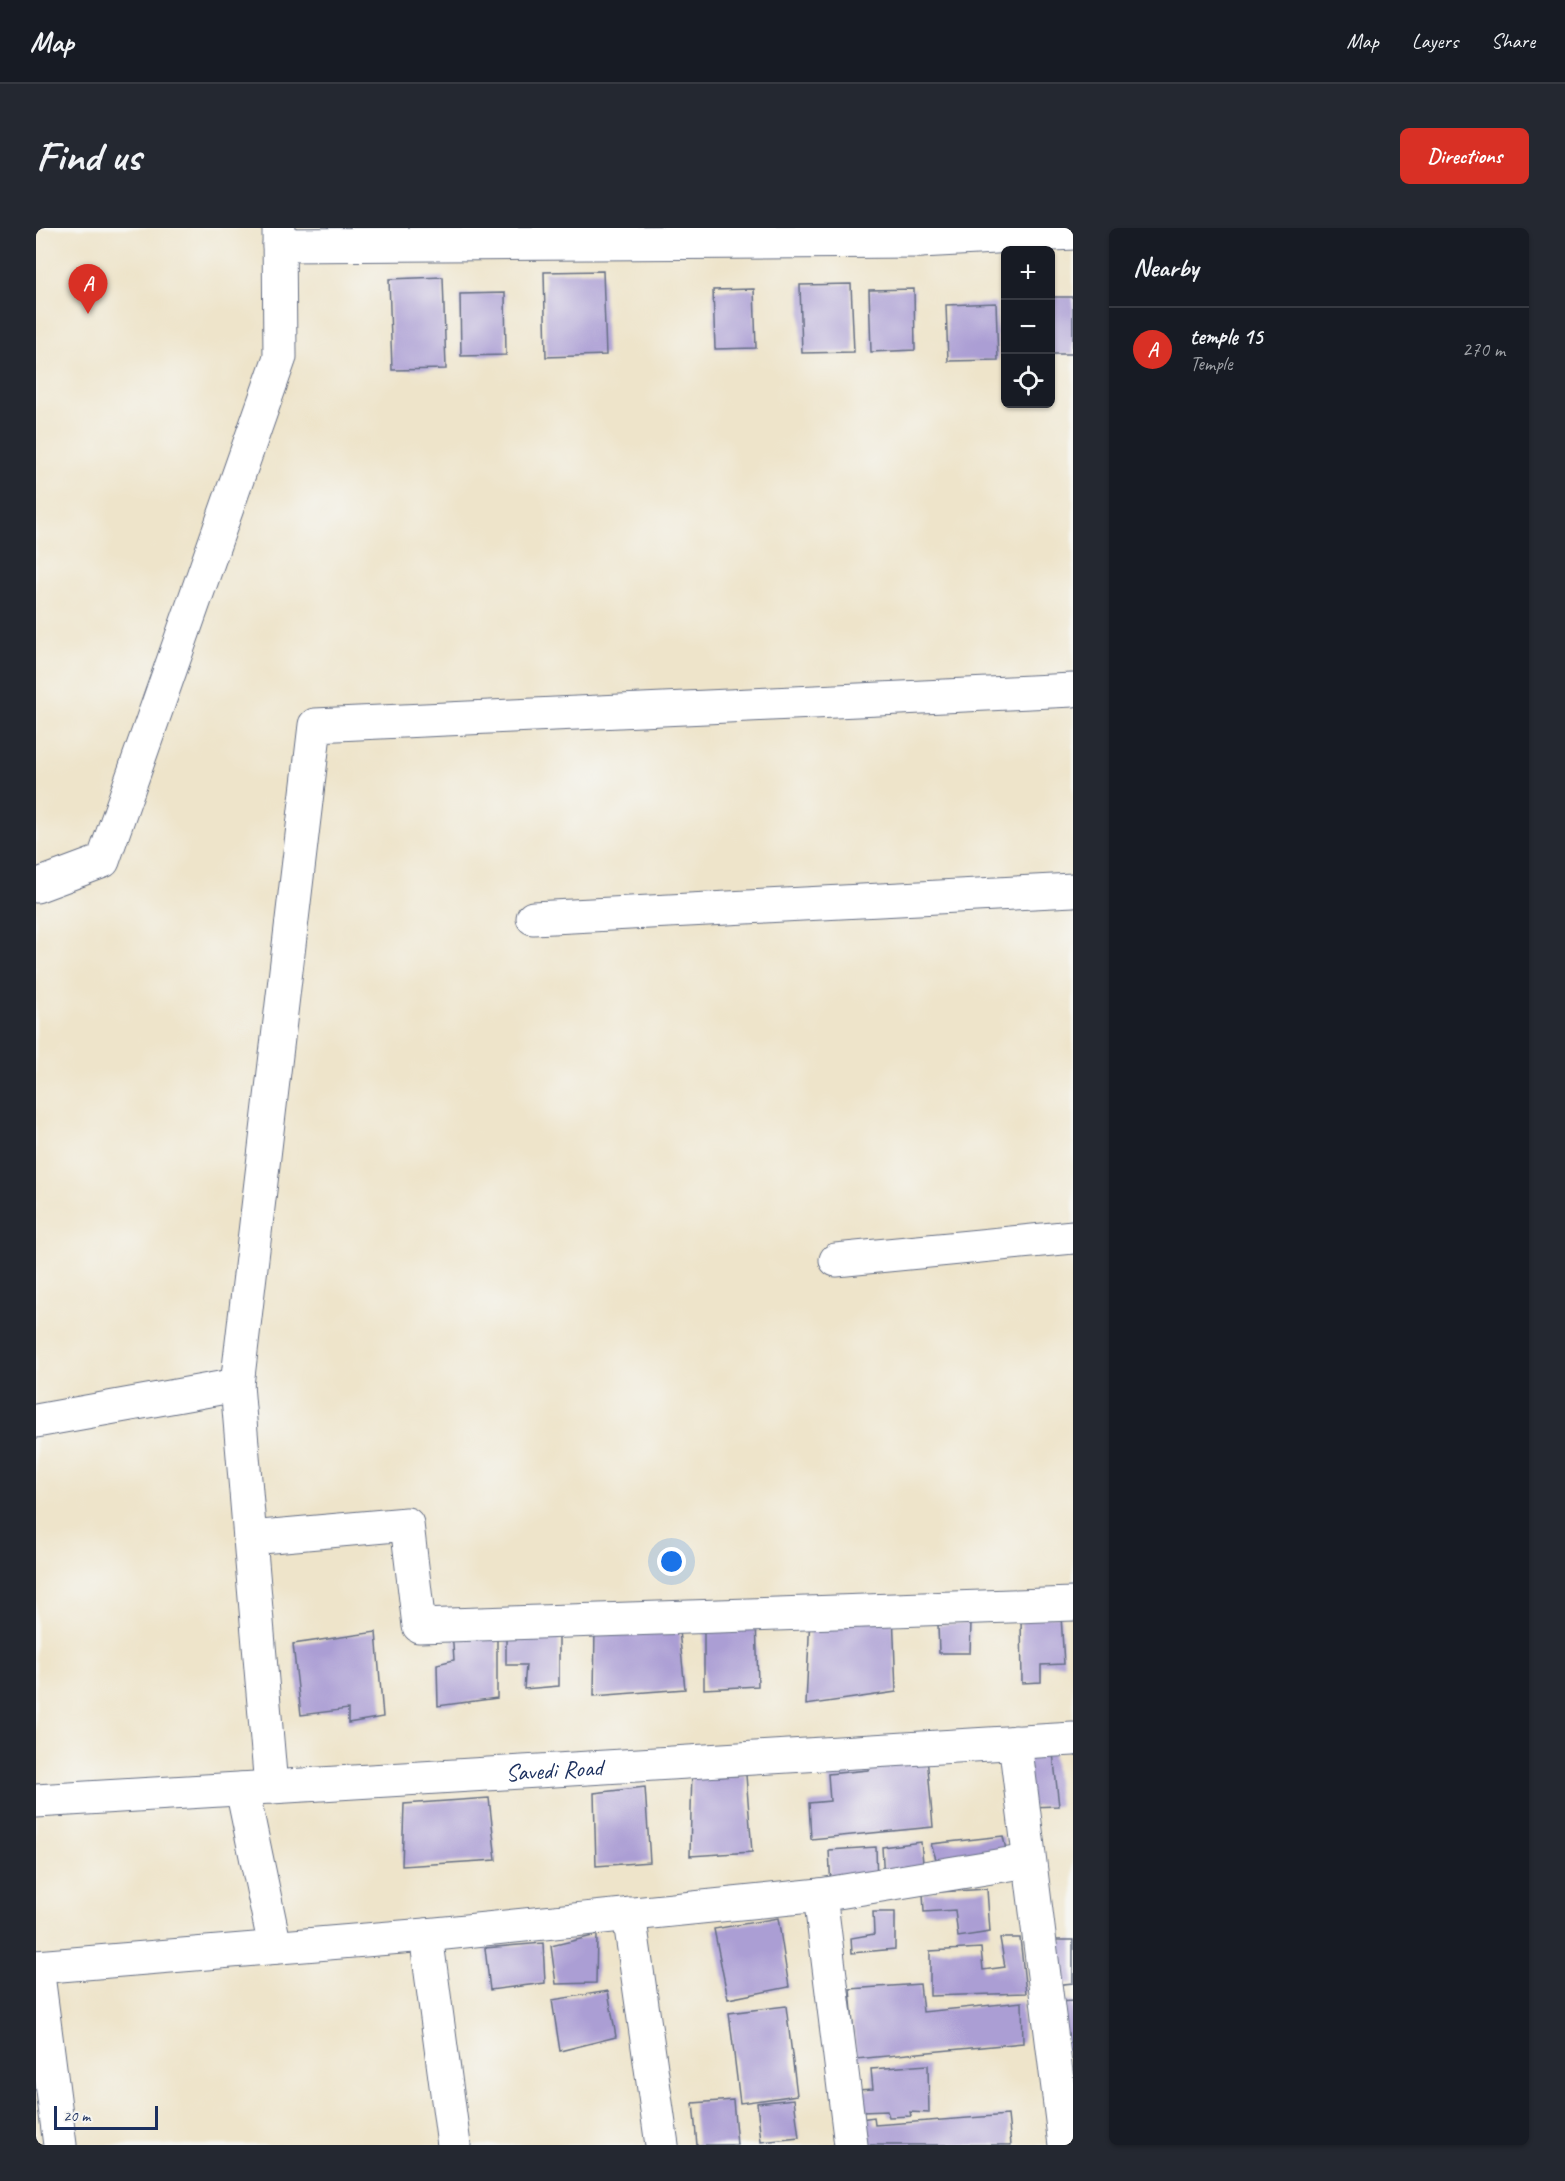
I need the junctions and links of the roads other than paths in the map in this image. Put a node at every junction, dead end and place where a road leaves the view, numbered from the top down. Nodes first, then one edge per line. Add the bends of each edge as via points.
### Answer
1 (1073, 233) edge
2 (920, 235) edge
3 (279, 236) edge
4 (1073, 690) edge
5 (36, 886) edge
6 (1073, 890) edge
7 (533, 918) dead end
8 (1073, 1237) edge
9 (836, 1260) dead end
10 (237, 1385) junction
11 (36, 1421) edge
12 (250, 1538) junction
13 (1073, 1604) edge
14 (1073, 1739) edge
15 (1015, 1742) junction
16 (257, 1788) junction
17 (36, 1801) edge
18 (1028, 1861) junction
19 (820, 1895) junction
20 (629, 1914) junction
21 (426, 1935) junction
22 (274, 1947) junction
23 (36, 1967) edge
24 (60, 2145) edge
25 (454, 2145) edge
26 (662, 2145) edge
27 (851, 2145) edge
28 (1065, 2145) edge

1 - 2 street
2 - 3 street
3 - 5 street via 280,357 103,861
4 - 10 street via 315,725
6 - 7 street
8 - 9 street
10 - 11 street
10 - 12 street
12 - 13 street via 407,1524 419,1626
12 - 16 street
14 - 15 street, Savedi Road
15 - 16 street, Savedi Road
15 - 18 street
16 - 17 street, Savedi Road
16 - 22 street
18 - 19 street
18 - 28 street
19 - 20 street
19 - 27 street
20 - 21 street
20 - 26 street
21 - 22 street
21 - 25 street
22 - 23 street
23 - 24 street

